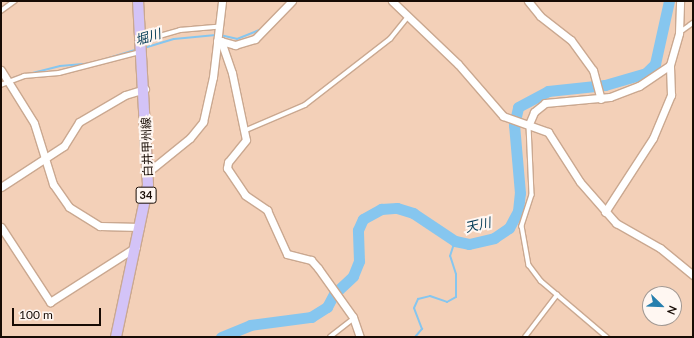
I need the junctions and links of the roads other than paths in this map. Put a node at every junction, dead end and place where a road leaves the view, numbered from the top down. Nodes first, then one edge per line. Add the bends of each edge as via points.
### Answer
1 (15, 1) edge
2 (138, 1) edge
3 (222, 1) edge
4 (292, 1) edge
5 (528, 1) edge
6 (680, 1) edge
7 (397, 3) edge
8 (1, 11) edge
9 (408, 16) junction
10 (693, 23) edge
11 (217, 29) junction
12 (679, 33) junction
13 (219, 40) junction
14 (143, 47) junction
15 (670, 65) junction
16 (5, 77) edge
17 (1, 85) edge
18 (144, 89) junction
19 (600, 96) junction
20 (529, 124) junction
21 (244, 131) junction
22 (45, 160) junction
23 (148, 172) junction
24 (1, 187) edge
25 (605, 212) junction
26 (1, 227) edge
27 (140, 228) junction
28 (136, 246) junction
29 (693, 275) edge
30 (557, 295) junction
31 (353, 319) junction
32 (116, 337) edge
33 (330, 337) edge
34 (360, 337) edge
35 (525, 337) edge
36 (607, 337) edge

1 - 8 lane
2 - 14 main road, 白井甲州線 / 34
3 - 11 street
4 - 13 street via 256,39 235,45
5 - 19 street via 540,16 571,40 596,75
6 - 12 street
7 - 9 street
9 - 20 street via 458,64 503,116
9 - 21 lane via 385,44 305,104
10 - 12 lane
11 - 13 street
11 - 14 lane via 180,30
12 - 15 street
13 - 21 street
13 - 23 street via 203,122 190,138
14 - 16 lane
14 - 18 main road, 白井甲州線 / 34
15 - 19 street via 639,86
15 - 25 street via 671,95 655,134
16 - 17 lane
16 - 22 street via 34,123
18 - 22 street via 125,95 79,122 64,146
18 - 23 main road, 白井甲州線 / 34
19 - 20 street via 545,103 534,112
20 - 25 street via 548,132 580,182
20 - 30 lane via 532,195 522,226 527,258 533,273
21 - 31 street via 246,140 228,162 227,168 245,195 268,210 287,254 311,260
22 - 24 street
22 - 27 street via 53,184 69,207 100,226
23 - 27 main road, 白井甲州線 / 34
25 - 29 street via 616,223 660,248
26 - 28 street via 50,302
27 - 28 main road, 白井甲州線 / 34
28 - 32 main road, 白井甲州線 / 34
30 - 35 lane
30 - 36 lane
31 - 33 lane
31 - 34 street

